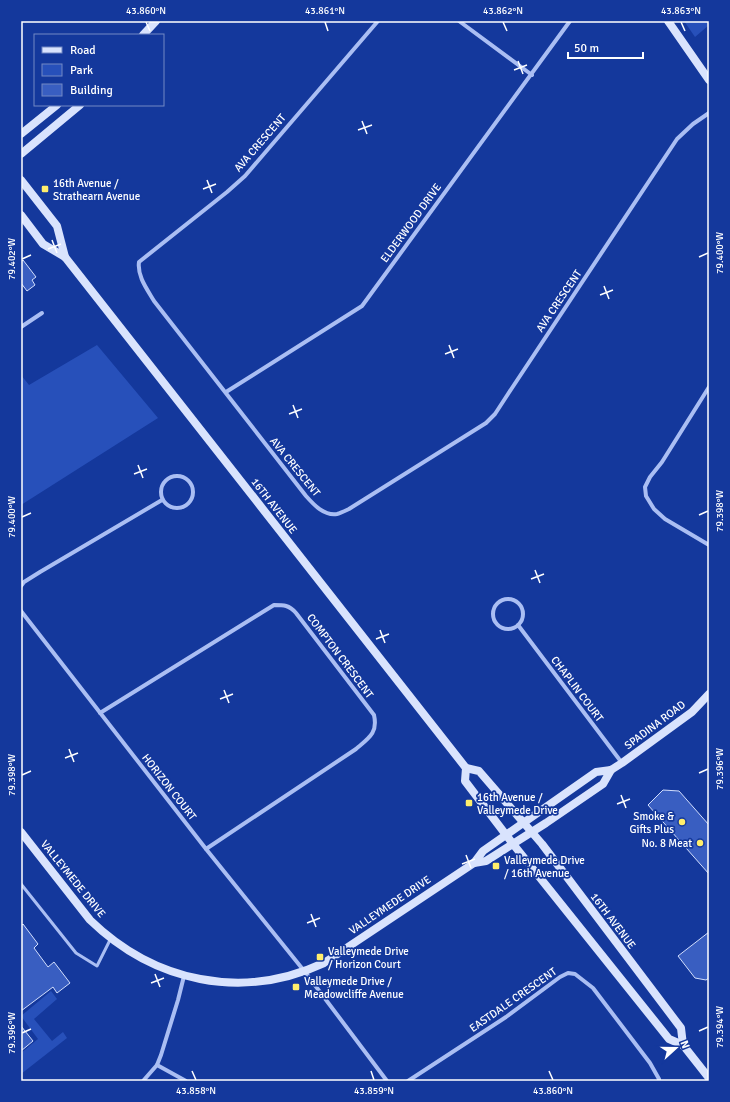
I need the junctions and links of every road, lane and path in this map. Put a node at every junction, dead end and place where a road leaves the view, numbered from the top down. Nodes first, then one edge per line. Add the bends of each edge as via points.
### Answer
1 (156, 21) edge
2 (378, 21) edge
3 (459, 21) edge
4 (570, 21) edge
5 (668, 21) edge
6 (144, 34) edge
7 (532, 75) junction
8 (709, 80) edge
9 (56, 106) edge
10 (79, 106) edge
11 (709, 113) edge
12 (21, 134) edge
13 (21, 154) edge
14 (21, 180) edge
15 (21, 215) edge
16 (65, 257) junction
17 (42, 313) dead end
18 (21, 327) edge
19 (709, 387) edge
20 (226, 392) junction
21 (162, 500) junction
22 (709, 545) edge
23 (21, 586) edge
24 (21, 611) edge
25 (518, 625) junction
26 (709, 694) edge
27 (100, 713) junction
28 (622, 762) junction
29 (466, 768) junction
30 (611, 770) junction
31 (524, 823) junction
32 (21, 832) edge
33 (532, 832) junction
34 (507, 834) junction
35 (24, 841) edge
36 (513, 844) junction
37 (206, 850) junction
38 (474, 863) junction
39 (21, 884) edge
40 (111, 938) junction
41 (305, 972) junction
42 (184, 976) junction
43 (683, 1045) junction
44 (157, 1065) junction
45 (709, 1078) edge
46 (143, 1081) edge
47 (186, 1081) edge
48 (387, 1081) edge
49 (408, 1081) edge
50 (659, 1081) edge

1 - 6 main road
2 - 20 street, AVA CRESCENT via 245,176 139,262 138,269 154,301
3 - 7 street
4 - 7 street, ELDERWOOD DRIVE
5 - 8 main road
7 - 20 street, ELDERWOOD DRIVE via 362,306
9 - 12 main road
10 - 13 main road
11 - 20 street, AVA CRESCENT via 677,139 495,414 486,423 349,509 337,514 327,513 316,507
14 - 16 main road, 16TH AVENUE via 57,226
15 - 16 main road, 16TH AVENUE via 43,244
16 - 29 main road, 16TH AVENUE
17 - 18 street
19 - 22 street via 645,487 646,496 654,509 665,519
21 - 21 street via 170,507 181,508 190,502 192,486 185,478 170,477 162,484
21 - 23 street via 40,572
24 - 27 street, HORIZON COURT
25 - 25 street via 523,618 520,604 512,599 498,602 494,617 499,626 508,629
25 - 28 street, CHAPLIN COURT
26 - 28 main road, SPADINA ROAD via 692,712
27 - 37 street, HORIZON COURT
27 - 37 street, COMPTON CRESCENT via 274,605 291,607 296,613 374,715 376,724 372,735 356,749
28 - 30 main road, SPADINA ROAD
29 - 31 main road, 16TH AVENUE via 479,770
29 - 34 main road, 16TH AVENUE via 466,781
30 - 31 main road, SPADINA ROAD via 596,772
30 - 33 main road, SPADINA ROAD via 603,784
31 - 33 main road, 16TH AVENUE
31 - 34 main road, SPADINA ROAD
32 - 35 main road, VALLEYMEDE DRIVE
33 - 36 main road, SPADINA ROAD
33 - 43 main road, 16TH AVENUE via 680,1028
34 - 36 main road, 16TH AVENUE
34 - 38 main road, VALLEYMEDE DRIVE via 483,852
35 - 40 main road, VALLEYMEDE DRIVE via 90,920
36 - 38 main road, VALLEYMEDE DRIVE via 486,861
36 - 43 main road, 16TH AVENUE via 669,1039
37 - 41 street, HORIZON COURT
38 - 41 main road, VALLEYMEDE DRIVE via 324,963
39 - 40 lane via 76,954 97,966
40 - 42 main road, VALLEYMEDE DRIVE via 152,965
41 - 42 main road, VALLEYMEDE DRIVE via 254,982 224,983
41 - 48 street, HORIZON COURT
42 - 44 street
43 - 45 main road, 16TH AVENUE
44 - 46 street
44 - 47 street
49 - 50 street, EASTDALE CRESCENT via 568,973 575,974 593,988 650,1063

